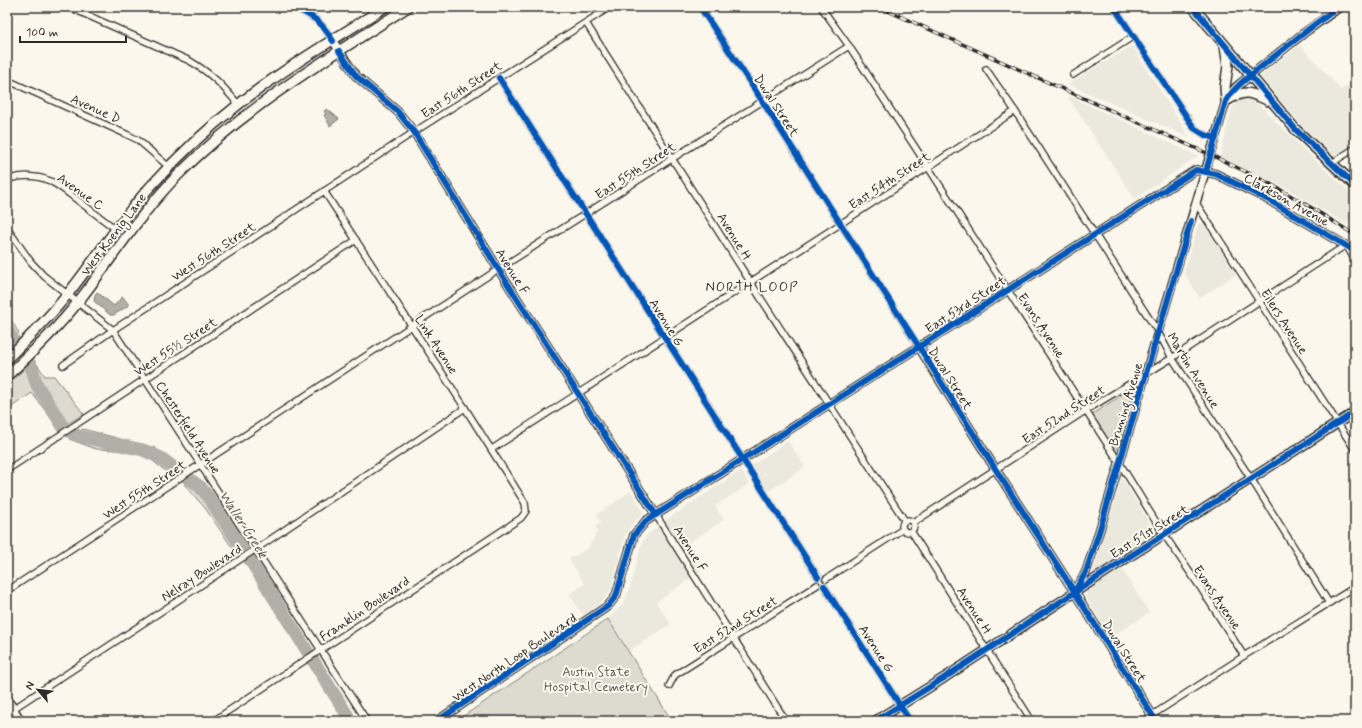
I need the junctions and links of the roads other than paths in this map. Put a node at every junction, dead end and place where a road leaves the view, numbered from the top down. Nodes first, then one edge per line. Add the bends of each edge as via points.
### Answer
1 (69, 7) edge
2 (293, 7) edge
3 (385, 7) edge
4 (408, 7) edge
5 (610, 7) edge
6 (700, 7) edge
7 (821, 7) edge
8 (1114, 7) edge
9 (1193, 7) edge
10 (1340, 7) edge
11 (586, 23) junction
12 (1134, 36) junction
13 (333, 41) junction
14 (1225, 44) junction
15 (849, 46) junction
16 (339, 51) junction
17 (986, 69) dead end
18 (1073, 75) dead end
19 (1250, 76) junction
20 (499, 78) junction
21 (7, 80) edge
22 (1226, 101) junction
23 (763, 102) junction
24 (1272, 103) junction
25 (238, 104) junction
26 (1015, 111) junction
27 (414, 132) junction
28 (1216, 138) junction
29 (1355, 148) edge
30 (673, 159) junction
31 (1332, 163) junction
32 (169, 167) junction
33 (928, 167) junction
34 (1206, 171) junction
35 (7, 180) edge
36 (1355, 185) edge
37 (324, 191) junction
38 (1196, 204) junction
39 (586, 215) junction
40 (840, 225) junction
41 (7, 228) edge
42 (116, 229) junction
43 (1094, 234) junction
44 (356, 240) junction
45 (1346, 246) junction
46 (1355, 251) edge
47 (1355, 260) edge
48 (499, 269) junction
49 (751, 283) junction
50 (1007, 290) junction
51 (67, 294) junction
52 (1259, 302) junction
53 (77, 303) junction
54 (412, 326) junction
55 (113, 330) junction
56 (1158, 332) junction
57 (664, 338) junction
58 (919, 346) junction
59 (10, 356) edge
60 (1172, 358) junction
61 (64, 365) dead end
62 (1146, 373) junction
63 (7, 376) edge
64 (145, 379) junction
65 (577, 393) junction
66 (830, 404) junction
67 (465, 408) junction
68 (1085, 411) junction
69 (1355, 412) edge
70 (1338, 423) junction
71 (492, 449) junction
72 (1355, 450) edge
73 (742, 460) junction
74 (1119, 462) junction
75 (201, 465) junction
76 (7, 470) edge
77 (996, 470) junction
78 (1251, 479) junction
79 (526, 511) joint
80 (656, 515) junction
81 (905, 521) junction
82 (913, 523) junction
83 (903, 529) junction
84 (911, 531) junction
85 (1164, 535) junction
86 (256, 549) junction
87 (818, 577) junction
88 (826, 579) junction
89 (817, 585) junction
90 (824, 586) junction
91 (1355, 587) edge
92 (7, 591) edge
93 (1075, 592) junction
94 (1329, 603) junction
95 (733, 638) junction
96 (320, 650) junction
97 (987, 650) junction
98 (1244, 656) junction
99 (669, 686) dead end
100 (7, 698) edge
101 (900, 706) junction
102 (13, 708) junction
103 (7, 713) edge
104 (1154, 718) edge
105 (21, 721) edge
106 (213, 721) edge
107 (367, 721) edge
108 (437, 721) edge
109 (786, 721) edge
110 (875, 721) edge
111 (910, 721) edge
112 (1032, 721) edge
113 (1143, 721) edge

1 - 25 street via 196,64 220,82
2 - 13 street, Avenue F via 320,22
3 - 13 main road, West Koenig Lane
4 - 16 main road, West Koenig Lane
5 - 11 street, East 56th Street
6 - 23 street, Duval Street
7 - 15 street, Evans Avenue
8 - 12 street
9 - 14 main road
10 - 19 street
11 - 20 street, East 56th Street
11 - 30 street, Avenue H
12 - 18 street
12 - 28 street via 1194,128
13 - 16 street, Avenue F
13 - 25 main road, West Koenig Lane
14 - 19 main road
14 - 22 main road via 1228,66
15 - 23 street, East 55th Street
15 - 33 street, Evans Avenue
16 - 27 street, Avenue F via 356,76 398,112
16 - 53 main road, West Koenig Lane via 247,114 200,154 160,195 125,237
17 - 26 street, Martin Avenue
19 - 22 street
19 - 24 main road
20 - 27 street, East 56th Street
20 - 39 street, Avenue G
21 - 32 street, Avenue D via 128,134
22 - 24 main road via 1245,92
22 - 28 street
23 - 30 street, East 55th Street
23 - 40 street, Duval Street
24 - 31 main road via 1296,130
25 - 32 main road, West Koenig Lane
26 - 33 street, East 54th Street
26 - 43 street, Martin Avenue
27 - 37 street, East 56th Street
27 - 48 street, Avenue F
28 - 34 street, Bruning Avenue
29 - 31 street
30 - 39 street, East 55th Street
30 - 49 street, Avenue H
31 - 36 main road
32 - 42 main road, West Koenig Lane
33 - 40 street, East 54th Street
33 - 50 street, Evans Avenue
34 - 38 street, Bruning Avenue
34 - 43 street, East 53rd Street via 1196,170
34 - 45 street, Clarkson Avenue via 1267,198
35 - 42 street, Avenue C via 27,176 50,181
37 - 44 street, Link Avenue
37 - 55 street, West 56th Street
38 - 52 street, Eilers Avenue
38 - 56 street, Bruning Avenue
39 - 48 street, East 55th Street
39 - 57 street, Avenue G
40 - 49 street, East 54th Street
40 - 58 street, Duval Street
41 - 51 street, Chesterfield Avenue via 31,262
42 - 51 main road, West Koenig Lane
43 - 50 street, East 53rd Street
43 - 56 street, Martin Avenue
44 - 54 street, Link Avenue
44 - 64 street, West 55½ Street
45 - 46 street, Clarkson Avenue
45 - 47 street
45 - 52 street, East 52nd Street
48 - 54 street, East 55th Street
48 - 65 street, Avenue F
49 - 57 street, East 54th Street
49 - 66 street, Avenue H
50 - 58 street, East 53rd Street
50 - 68 street, Evans Avenue
51 - 53 street, Chesterfield Avenue
51 - 59 main road, West Koenig Lane
52 - 60 street, East 52nd Street
52 - 70 street, Eilers Avenue
53 - 55 street, Chesterfield Avenue
53 - 63 main road, West Koenig Lane
54 - 67 street, Link Avenue
54 - 75 street, West 55th Street
55 - 61 street, West 56th Street
55 - 64 street, Chesterfield Avenue
56 - 60 street, Martin Avenue
56 - 62 street, Bruning Avenue
57 - 65 street, East 54th Street
57 - 73 street, Avenue G
58 - 66 street, East 53rd Street
58 - 77 street, Duval Street
60 - 62 street, East 52nd Street
60 - 78 street, Martin Avenue
62 - 68 street, East 52nd Street
62 - 74 street, Bruning Avenue
64 - 75 street, Chesterfield Avenue
64 - 76 street, West 55½ Street
65 - 71 street, East 54th Street
65 - 80 street, Avenue F
66 - 73 street, East 53rd Street
66 - 81 street, Avenue H
67 - 71 street, Link Avenue
67 - 86 street, Nelray Boulevard
68 - 74 street, Evans Avenue
68 - 77 street, East 52nd Street
69 - 70 main road, East 51st Street
70 - 72 street, Eilers Avenue
70 - 78 main road, East 51st Street
71 - 79 street, Link Avenue via 525,503
73 - 80 street, East 53rd Street
73 - 87 street, Avenue G
74 - 85 street, Evans Avenue
74 - 93 street, Bruning Avenue via 1086,572
75 - 86 street, Chesterfield Avenue
75 - 92 street, West 55th Street
77 - 82 street, East 52nd Street
77 - 93 street, Duval Street
78 - 85 main road, East 51st Street
78 - 94 street, Martin Avenue
79 - 96 street, Franklin Boulevard via 514,522
80 - 95 street, Avenue F
80 - 108 street, West North Loop Boulevard via 644,523 634,535 616,596 603,611
81 - 82 street
81 - 83 street
82 - 84 street via 914,528
83 - 84 street
83 - 88 street
84 - 97 street, Avenue H
85 - 93 main road, East 51st Street
85 - 98 street, Evans Avenue
86 - 96 street, Chesterfield Avenue
86 - 102 street, Nelray Boulevard
87 - 88 street
87 - 89 street
88 - 90 street
89 - 90 street
89 - 95 street, East 52nd Street
90 - 101 street, Avenue G
91 - 94 street
93 - 97 main road, East 51st Street
93 - 104 street, Duval Street
94 - 98 street
95 - 99 street, East 52nd Street via 675,675
95 - 109 street, Avenue F
96 - 106 street, Franklin Boulevard
96 - 107 street, Chesterfield Avenue
97 - 101 main road, East 51st Street
97 - 112 street, Avenue H
98 - 104 street
100 - 102 street
101 - 110 main road, East 51st Street
101 - 111 street, Avenue G
102 - 103 street, Nelray Boulevard
102 - 105 street
104 - 113 street

